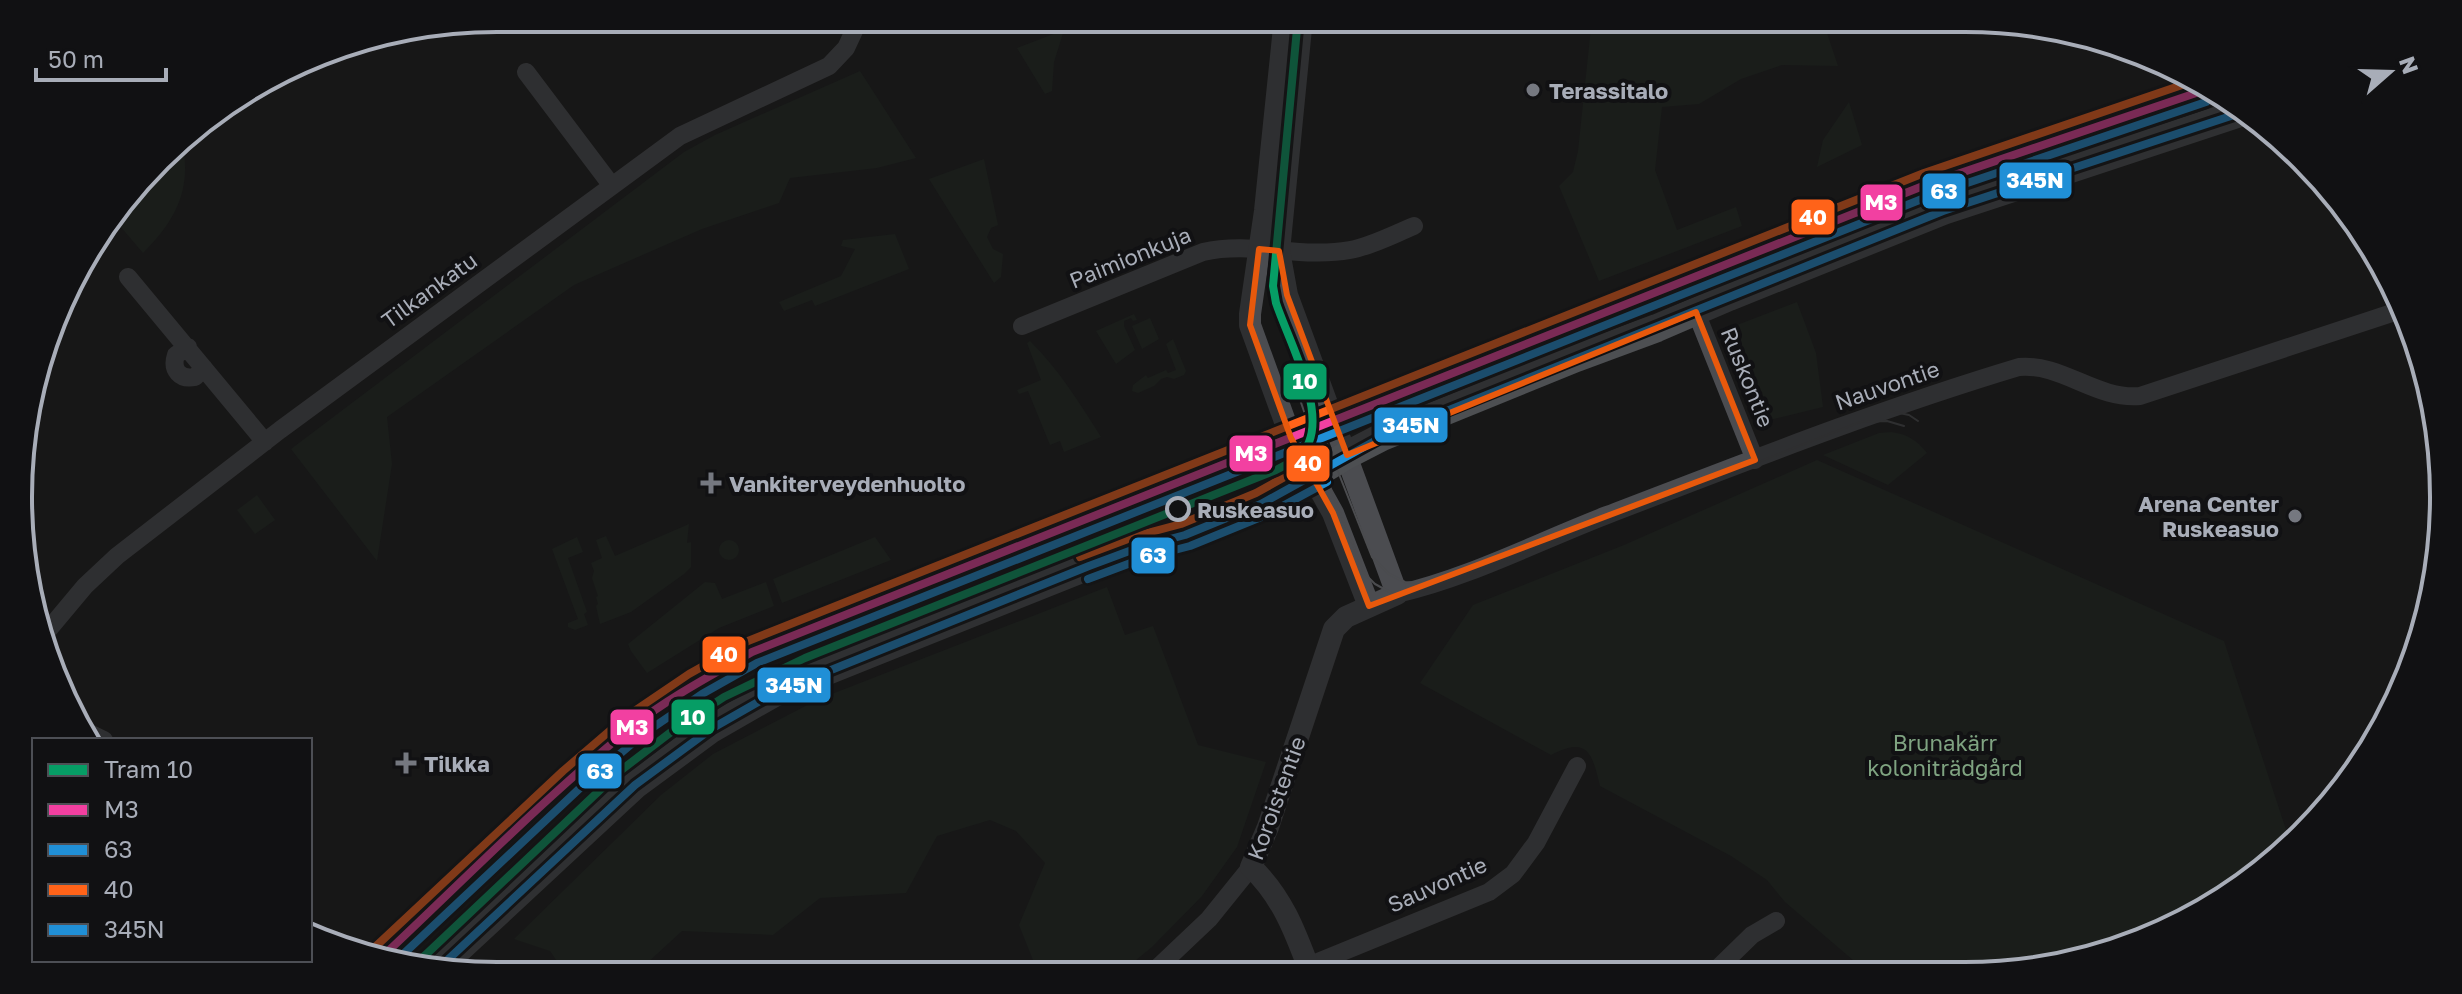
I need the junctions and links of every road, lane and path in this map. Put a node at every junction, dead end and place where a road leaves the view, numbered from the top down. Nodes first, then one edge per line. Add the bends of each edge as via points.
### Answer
1 (853, 32) edge
2 (1284, 32) edge
3 (1300, 32) edge
4 (526, 72) dead end
5 (2196, 93) edge
6 (2231, 116) edge
7 (612, 186) junction
8 (1414, 226) dead end
9 (1269, 250) junction
10 (128, 277) dead end
11 (1696, 312) junction
12 (2392, 313) edge
13 (1022, 326) dead end
14 (1334, 419) junction
15 (1291, 438) junction
16 (265, 442) junction
17 (1347, 455) junction
18 (1755, 460) junction
19 (1314, 476) junction
20 (1397, 594) junction
21 (1369, 606) junction
22 (51, 627) edge
23 (1577, 766) dead end
24 (1251, 867) junction
25 (1776, 921) dead end
26 (390, 949) edge
27 (447, 959) edge
28 (1164, 962) edge
29 (1307, 962) edge
30 (1328, 962) edge
31 (1724, 962) edge

1 - 7 street, Tilkankatu via 829,66 680,136
2 - 9 street
3 - 9 street
4 - 7 street
5 - 14 main road via 1928,184
6 - 11 main road via 1943,211
7 - 16 street, Tilkankatu
8 - 9 street, Paimionkuja via 1350,250
9 - 13 street, Paimionkuja via 1203,252
9 - 14 street
9 - 15 street via 1250,325
10 - 16 street
11 - 17 main road
11 - 18 street, Ruskontie
12 - 18 street, Nauvontie via 2140,396 2106,394 2051,371 2019,367 1884,410
14 - 15 main road
14 - 17 street
15 - 19 street
15 - 26 main road via 731,663 607,748
16 - 22 street, Tilkankatu via 117,556
17 - 19 main road
17 - 20 street
18 - 20 street, Nauvontie via 1434,586
19 - 21 street
19 - 27 main road via 1185,535 1022,592 741,711 635,785
20 - 21 street, Koroistentie
21 - 24 street, Koroistentie via 1334,629
23 - 30 street, Sauvontie via 1513,874 1489,892
24 - 28 street, Koroistentie via 1209,919
24 - 29 street via 1287,914
25 - 31 street

